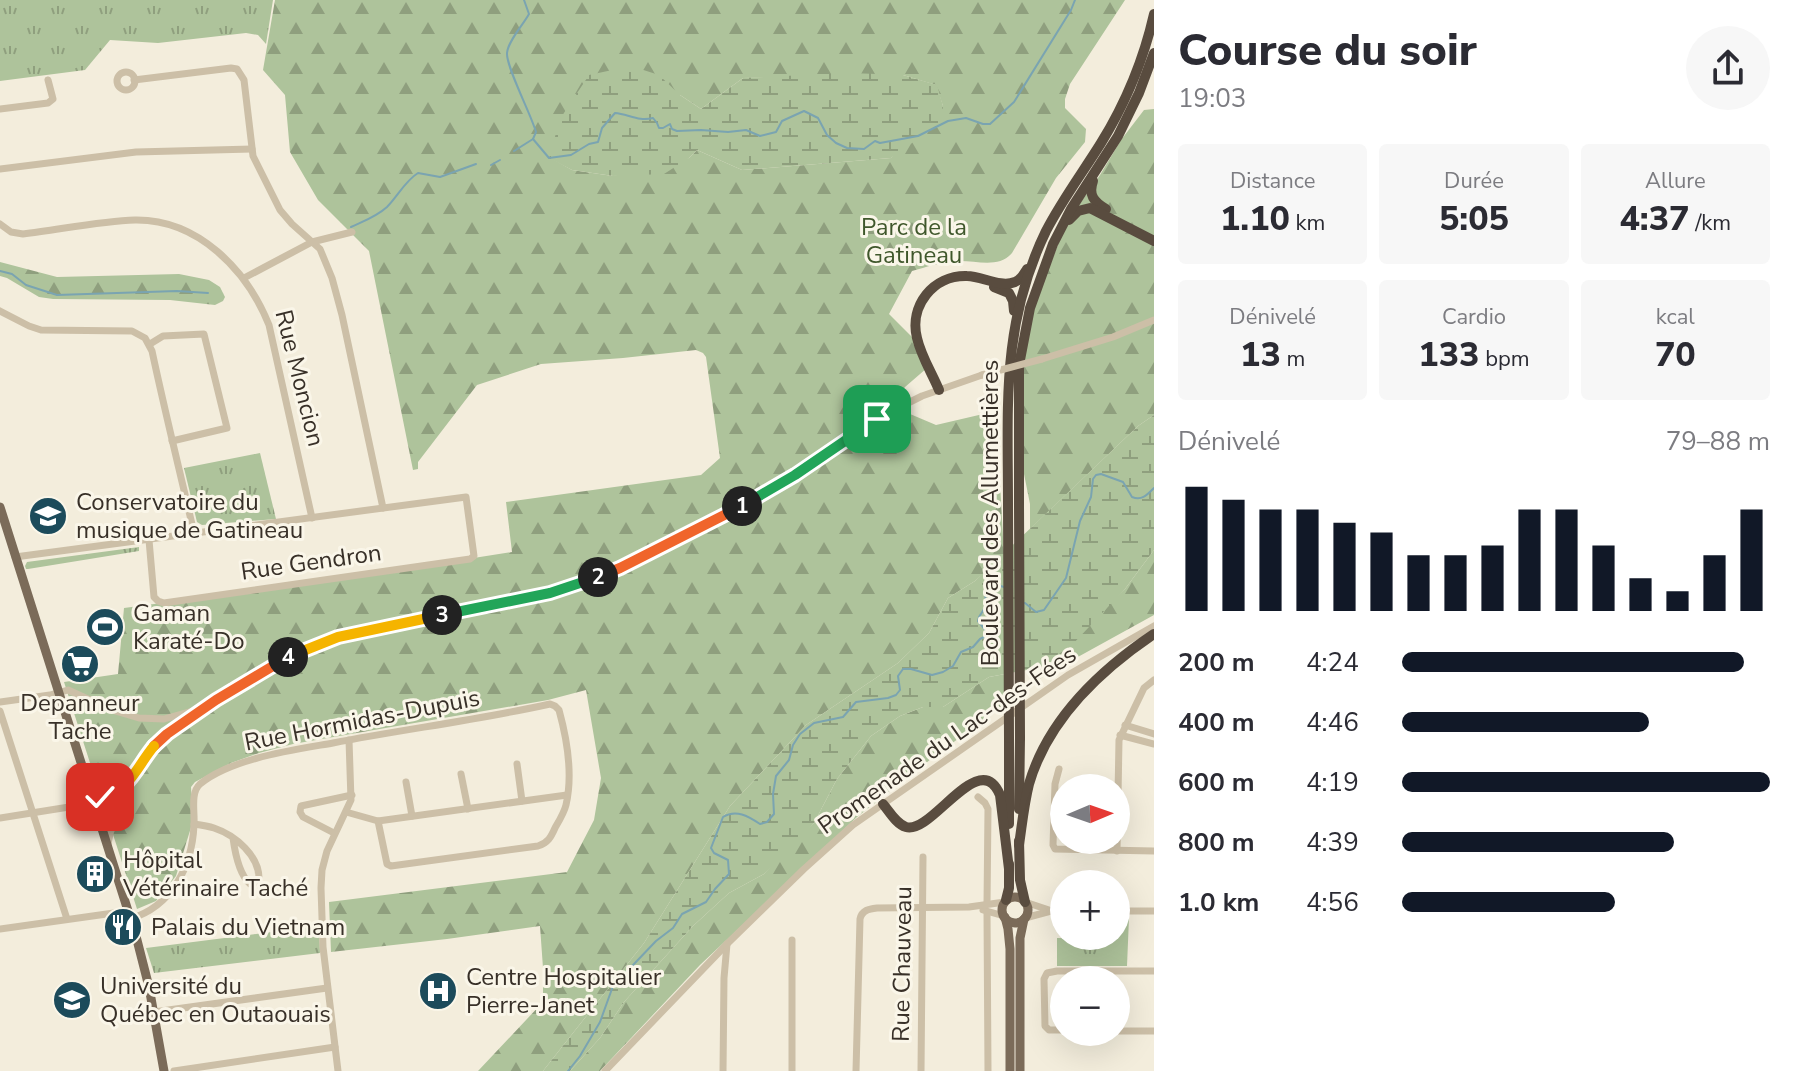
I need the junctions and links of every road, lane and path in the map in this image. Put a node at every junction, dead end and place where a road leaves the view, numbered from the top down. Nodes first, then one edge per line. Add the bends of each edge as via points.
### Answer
1 (1154, 14) edge
2 (1154, 53) edge
3 (48, 80) dead end
4 (134, 80) dead end
5 (0, 109) edge
6 (252, 149) junction
7 (0, 169) edge
8 (1099, 169) junction
9 (0, 224) edge
10 (1060, 231) junction
11 (352, 232) dead end
12 (1154, 233) edge
13 (1154, 241) edge
14 (312, 242) junction
15 (1035, 257) junction
16 (244, 278) junction
17 (0, 311) edge
18 (1154, 320) edge
19 (1013, 329) junction
20 (150, 344) junction
21 (942, 389) junction
22 (172, 441) junction
23 (1013, 505) junction
24 (0, 507) edge
25 (383, 508) junction
26 (312, 518) junction
27 (194, 533) junction
28 (5, 538) edge
29 (149, 540) junction
30 (15, 557) junction
31 (1154, 626) edge
32 (1154, 634) edge
33 (1154, 680) edge
34 (59, 692) junction
35 (216, 700) junction
36 (0, 702) edge
37 (0, 711) edge
38 (1125, 725) junction
39 (1154, 734) edge
40 (1120, 735) junction
41 (1014, 738) junction
42 (349, 740) junction
43 (1154, 744) edge
44 (517, 764) dead end
45 (1059, 769) dead end
46 (461, 774) dead end
47 (1058, 774) edge
48 (1119, 774) edge
49 (134, 777) junction
50 (406, 782) dead end
51 (352, 795) junction
52 (567, 795) junction
53 (978, 797) dead end
54 (93, 800) junction
55 (522, 801) junction
56 (883, 804) junction
57 (468, 809) junction
58 (346, 812) junction
59 (33, 813) junction
60 (412, 816) junction
61 (0, 818) edge
62 (378, 821) junction
63 (194, 824) junction
64 (334, 833) junction
65 (233, 838) junction
66 (1019, 845) junction
67 (108, 846) junction
68 (1130, 851) edge
69 (1154, 851) edge
70 (923, 857) dead end
71 (1009, 869) junction
72 (1005, 901) junction
73 (1025, 902) junction
74 (923, 907) junction
75 (987, 908) junction
76 (1050, 911) edge
77 (1050, 911) edge
78 (1130, 911) edge
79 (1154, 911) edge
80 (129, 915) junction
81 (1004, 917) junction
82 (1025, 918) junction
83 (67, 919) junction
84 (0, 929) edge
85 (792, 940) dead end
86 (727, 944) junction
87 (1130, 971) edge
88 (1154, 971) edge
89 (1050, 972) edge
90 (327, 988) junction
91 (154, 1012) junction
92 (1050, 1030) edge
93 (1130, 1031) edge
94 (1154, 1031) edge
95 (335, 1047) junction
96 (164, 1071) edge
97 (174, 1071) edge
98 (338, 1071) edge
99 (605, 1071) edge
100 (723, 1071) edge
101 (792, 1071) edge
102 (856, 1071) edge
103 (921, 1071) edge
104 (988, 1071) edge
105 (1010, 1071) edge
106 (1020, 1071) edge

1 - 15 highway, Boulevard des Allumettières via 1106,135 1058,209
2 - 8 highway, Boulevard des Allumettières
3 - 5 street via 53,99 48,103
4 - 6 street via 237,69 244,80
6 - 7 street via 136,152
6 - 14 street via 280,210
8 - 10 highway, Boulevard des Allumettières
8 - 12 highway via 1091,185 1094,202
9 - 16 street, Rue Moncion via 23,234 128,221 177,227 194,234
10 - 13 highway via 1078,211 1090,208
10 - 23 highway, Boulevard des Allumettières via 1039,277 1023,338
11 - 14 street
14 - 16 street
14 - 25 street via 323,252 338,300
15 - 19 highway, Boulevard des Allumettières
15 - 21 highway via 1016,282 953,277 923,298 917,337
16 - 26 street, Rue Moncion via 272,332
17 - 20 street via 41,330 132,331
18 - 21 street, bridge
19 - 21 highway via 1013,301 1007,291 964,281 935,292 921,329
19 - 23 highway, Boulevard des Allumettières via 1008,385
20 - 22 street
20 - 22 street via 163,336 204,334 218,386 227,428
21 - 35 street via 877,419 755,499 620,568 561,590 322,642
22 - 27 street
23 - 41 highway, Boulevard des Allumettières, bridge
24 - 28 main road
25 - 26 street
25 - 29 street, Rue Gendron via 466,497 474,556 164,603 154,597
26 - 27 street
27 - 29 street
28 - 30 main road
29 - 30 street
30 - 34 main road
31 - 56 street, Promenade du Lac-des-Fées via 1068,675
32 - 66 highway via 1099,677 1050,735 1029,785
33 - 38 street via 1144,688
34 - 35 street via 68,690 122,714 155,720
34 - 36 street
34 - 54 main road
35 - 49 street via 161,739
37 - 59 street
38 - 39 street
38 - 40 street
40 - 43 street
40 - 48 street
41 - 66 highway, Boulevard des Allumettières
41 - 71 highway, Boulevard des Allumettières
42 - 51 street
42 - 52 street, Rue Hormidas-Dupuis via 550,704 560,712 569,766
42 - 63 street, Rue Hormidas-Dupuis via 259,758 210,779 194,793
44 - 55 street
45 - 47 street
46 - 57 street
49 - 54 street via 115,793
49 - 67 street via 115,816
50 - 60 street
51 - 58 street
51 - 64 street via 303,804 300,809 303,817
52 - 55 street
52 - 62 street via 545,844 397,866 387,864
53 - 75 street via 988,809
54 - 59 street
54 - 67 main road
55 - 57 street
56 - 71 highway via 904,826 915,827 972,783 990,782 1000,795
56 - 86 street, Promenade du Lac-des-Fées via 853,825
57 - 60 street
58 - 62 street
58 - 64 street
59 - 61 street
59 - 83 street
60 - 62 street
63 - 65 street
63 - 80 street, Rue Hormidas-Dupuis via 180,881 156,907
64 - 90 street via 321,878
65 - 65 street via 245,879 254,884 259,871
66 - 73 highway, Boulevard des Allumettières
67 - 80 main road
68 - 69 street
70 - 74 street, Rue Chauveau
71 - 72 highway, Boulevard des Allumettières
72 - 73 main road via 1016,897
72 - 75 street
72 - 81 main road
73 - 76 street
73 - 82 main road
74 - 75 street
74 - 102 street via 877,908 860,919
74 - 103 street, Rue Chauveau
75 - 81 street
75 - 104 street
77 - 82 street
78 - 79 street
80 - 83 street
80 - 91 main road
81 - 82 main road via 1012,922
81 - 105 main road via 1010,949
82 - 106 main road via 1020,938
83 - 84 street
85 - 101 street
86 - 99 street, Promenade du Lac-des-Fées
86 - 100 street
87 - 88 street
89 - 92 street via 1044,979 1043,1000
90 - 91 street
90 - 95 street
91 - 96 main road
93 - 94 street
95 - 97 street
95 - 98 street

